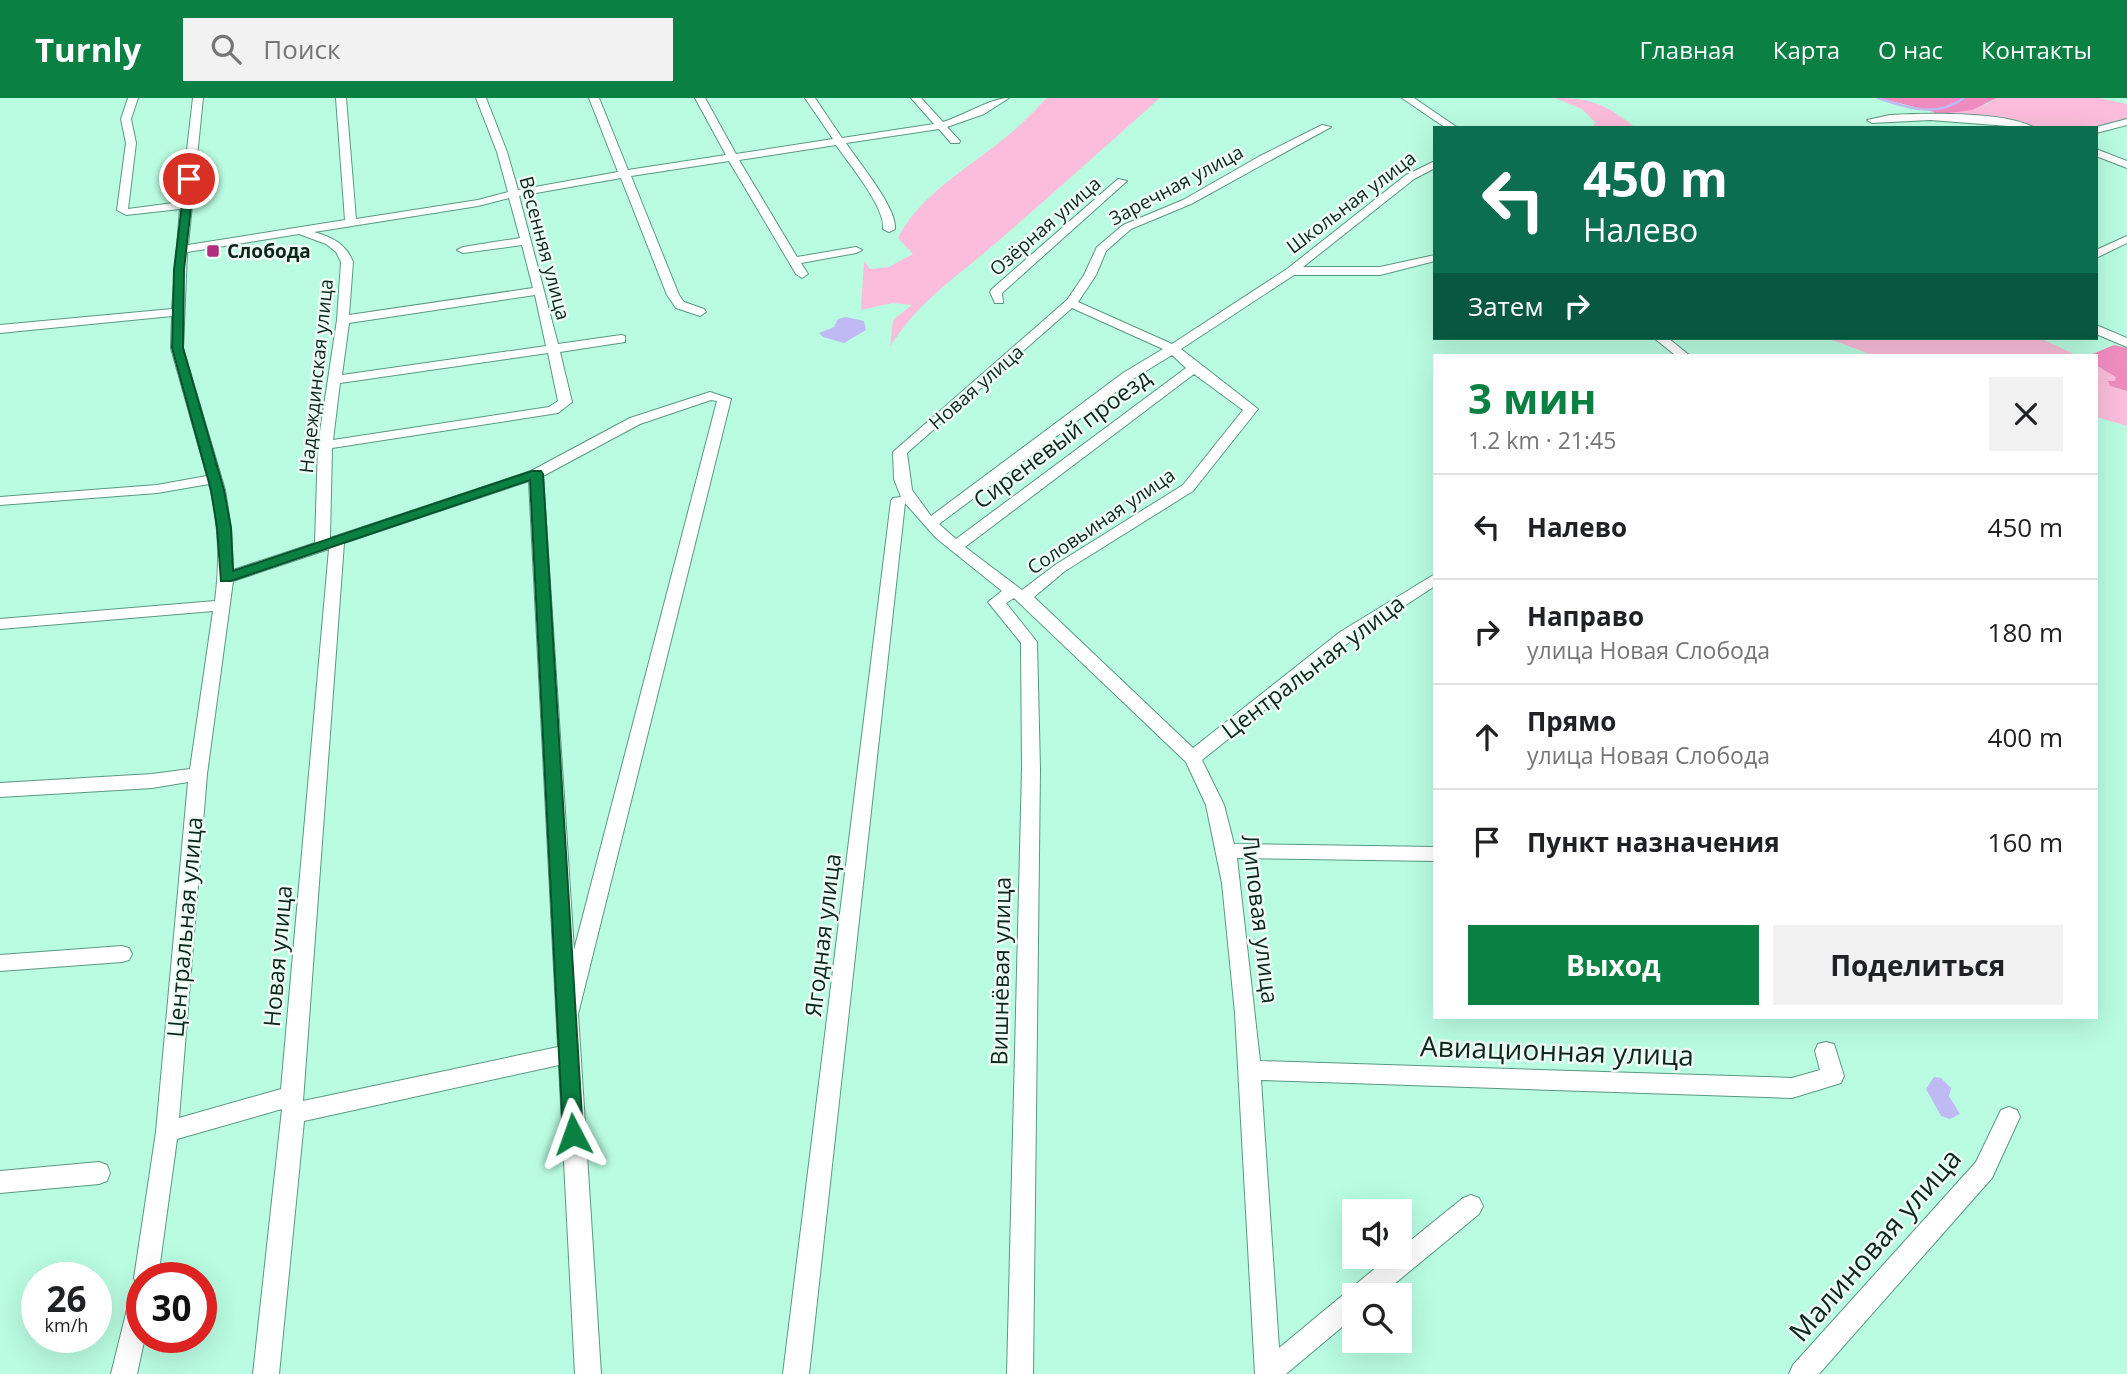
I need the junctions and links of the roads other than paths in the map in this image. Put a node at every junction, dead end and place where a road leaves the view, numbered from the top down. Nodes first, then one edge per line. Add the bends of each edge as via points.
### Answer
1 (133, 98) edge
2 (198, 98) edge
3 (341, 98) edge
4 (481, 98) edge
5 (594, 98) edge
6 (700, 98) edge
7 (810, 98) edge
8 (916, 98) edge
9 (1004, 98) edge
10 (1407, 98) edge
11 (2127, 122) edge
12 (938, 125) junction
13 (1449, 126) edge
14 (1882, 126) edge
15 (2018, 126) edge
16 (1326, 127) dead end
17 (2098, 129) edge
18 (838, 141) junction
19 (954, 141) dead end
20 (2099, 155) edge
21 (732, 157) junction
22 (1433, 165) edge
23 (2127, 165) edge
24 (625, 174) junction
25 (1122, 181) dead end
26 (511, 194) junction
27 (187, 205) junction
28 (351, 222) junction
29 (889, 229) dead end
30 (290, 232) junction
31 (2127, 239) edge
32 (526, 241) junction
33 (182, 248) junction
34 (463, 250) dead end
35 (856, 250) dead end
36 (2098, 254) edge
37 (1433, 258) edge
38 (794, 261) junction
39 (1291, 271) junction
40 (802, 274) dead end
41 (540, 290) junction
42 (999, 300) dead end
43 (1072, 303) junction
44 (176, 312) junction
45 (700, 312) dead end
46 (342, 320) junction
47 (0, 329) edge
48 (2098, 330) edge
49 (621, 339) dead end
50 (1663, 340) edge
51 (2127, 343) edge
52 (553, 349) junction
53 (1174, 349) junction
54 (1682, 354) edge
55 (1194, 368) junction
56 (334, 380) junction
57 (325, 445) junction
58 (536, 474) junction
59 (215, 479) junction
60 (901, 479) joint
61 (0, 501) edge
62 (898, 501) dead end
63 (931, 523) junction
64 (329, 544) junction
65 (957, 546) junction
66 (226, 578) junction
67 (1433, 580) edge
68 (1019, 595) junction
69 (224, 605) junction
70 (0, 624) edge
71 (1192, 758) junction
72 (198, 774) junction
73 (0, 790) edge
74 (1228, 850) junction
75 (1433, 854) edge
76 (122, 954) dead end
77 (0, 963) edge
78 (566, 1019) junction
79 (1826, 1051) dead end
80 (568, 1054) junction
81 (1252, 1070) junction
82 (293, 1104) junction
83 (2009, 1117) dead end
84 (167, 1132) junction
85 (99, 1173) dead end
86 (0, 1182) edge
87 (1471, 1206) dead end
88 (148, 1262) edge
89 (1377, 1283) edge
90 (1342, 1311) edge
91 (129, 1353) edge
92 (1268, 1373) edge
93 (124, 1374) edge
94 (265, 1374) edge
95 (588, 1374) edge
96 (796, 1374) edge
97 (1020, 1374) edge
98 (1802, 1374) edge

1 - 27 street via 126,119 131,143 122,210
2 - 27 street, Центральная улица
3 - 28 street
4 - 26 street, Весенняя улица via 502,152
5 - 24 street
6 - 21 street
7 - 18 street
8 - 12 street
9 - 12 street via 966,119
10 - 13 street
11 - 17 street
12 - 18 street
12 - 19 street
14 - 15 street via 1872,120 1988,121
16 - 43 street, Заречная улица via 1187,202 1127,227 1101,249
18 - 21 street
18 - 29 street via 884,208
20 - 23 street
21 - 24 street
21 - 38 street
22 - 39 street, Школьная улица via 1410,177
24 - 26 street
24 - 45 street via 673,295 680,305
25 - 42 street, Озёрная улица via 996,292
26 - 28 street
26 - 32 street, Весенняя улица
27 - 33 street, Центральная улица
28 - 30 street
30 - 33 street
30 - 46 street, Надеждинская улица via 320,236 345,253
31 - 36 street
32 - 34 street
32 - 41 street, Весенняя улица
33 - 44 street, Центральная улица
35 - 38 street
37 - 39 street, Школьная улица via 1380,271
38 - 40 street
39 - 53 street, Школьная улица
41 - 46 street
41 - 52 street, Весенняя улица
43 - 53 street, Соловьиная улица
43 - 60 street, Новая улица via 900,452
44 - 47 street
44 - 59 street, Центральная улица via 177,348
46 - 56 street, Надеждинская улица
48 - 51 street
49 - 52 street
50 - 54 street
52 - 56 street
52 - 57 street, Весенняя улица via 565,402 560,408
53 - 55 street, Соловьиная улица
53 - 63 street, Школьная улица via 1128,376
55 - 65 street, Сиреневый проезд
55 - 68 street, Соловьиная улица via 1251,410 1188,488
56 - 57 street, Надеждинская улица
57 - 64 street, Надеждинская улица
58 - 64 street
58 - 78 street
58 - 78 street via 635,421 710,396 724,399
59 - 61 street via 157,489
59 - 66 street, Центральная улица via 224,528
60 - 63 street, Липовая улица via 906,495
62 - 96 street, Ягодная улица
63 - 65 street, Липовая улица
64 - 66 street
64 - 82 street, Новая улица
65 - 68 street, Липовая улица
66 - 69 street, Центральная улица
67 - 71 street, Центральная улица via 1346,636
68 - 71 street, Липовая улица
68 - 97 street, Вишнёвая улица via 996,602 1029,642 1031,769
69 - 70 street
69 - 72 street, Центральная улица
71 - 74 street, Липовая улица via 1209,783
72 - 73 street
72 - 84 street, Центральная улица
74 - 75 street
74 - 81 street, Липовая улица
76 - 77 street
78 - 80 street
79 - 81 street, Авиационная улица via 1833,1076 1792,1088
80 - 82 street
80 - 95 street
81 - 92 street, Липовая улица
82 - 84 street
82 - 94 street, Новая улица
83 - 98 street, Малиновая улица via 1984,1170
84 - 88 street, Центральная улица
85 - 86 street
87 - 89 street
90 - 92 street
91 - 93 street

